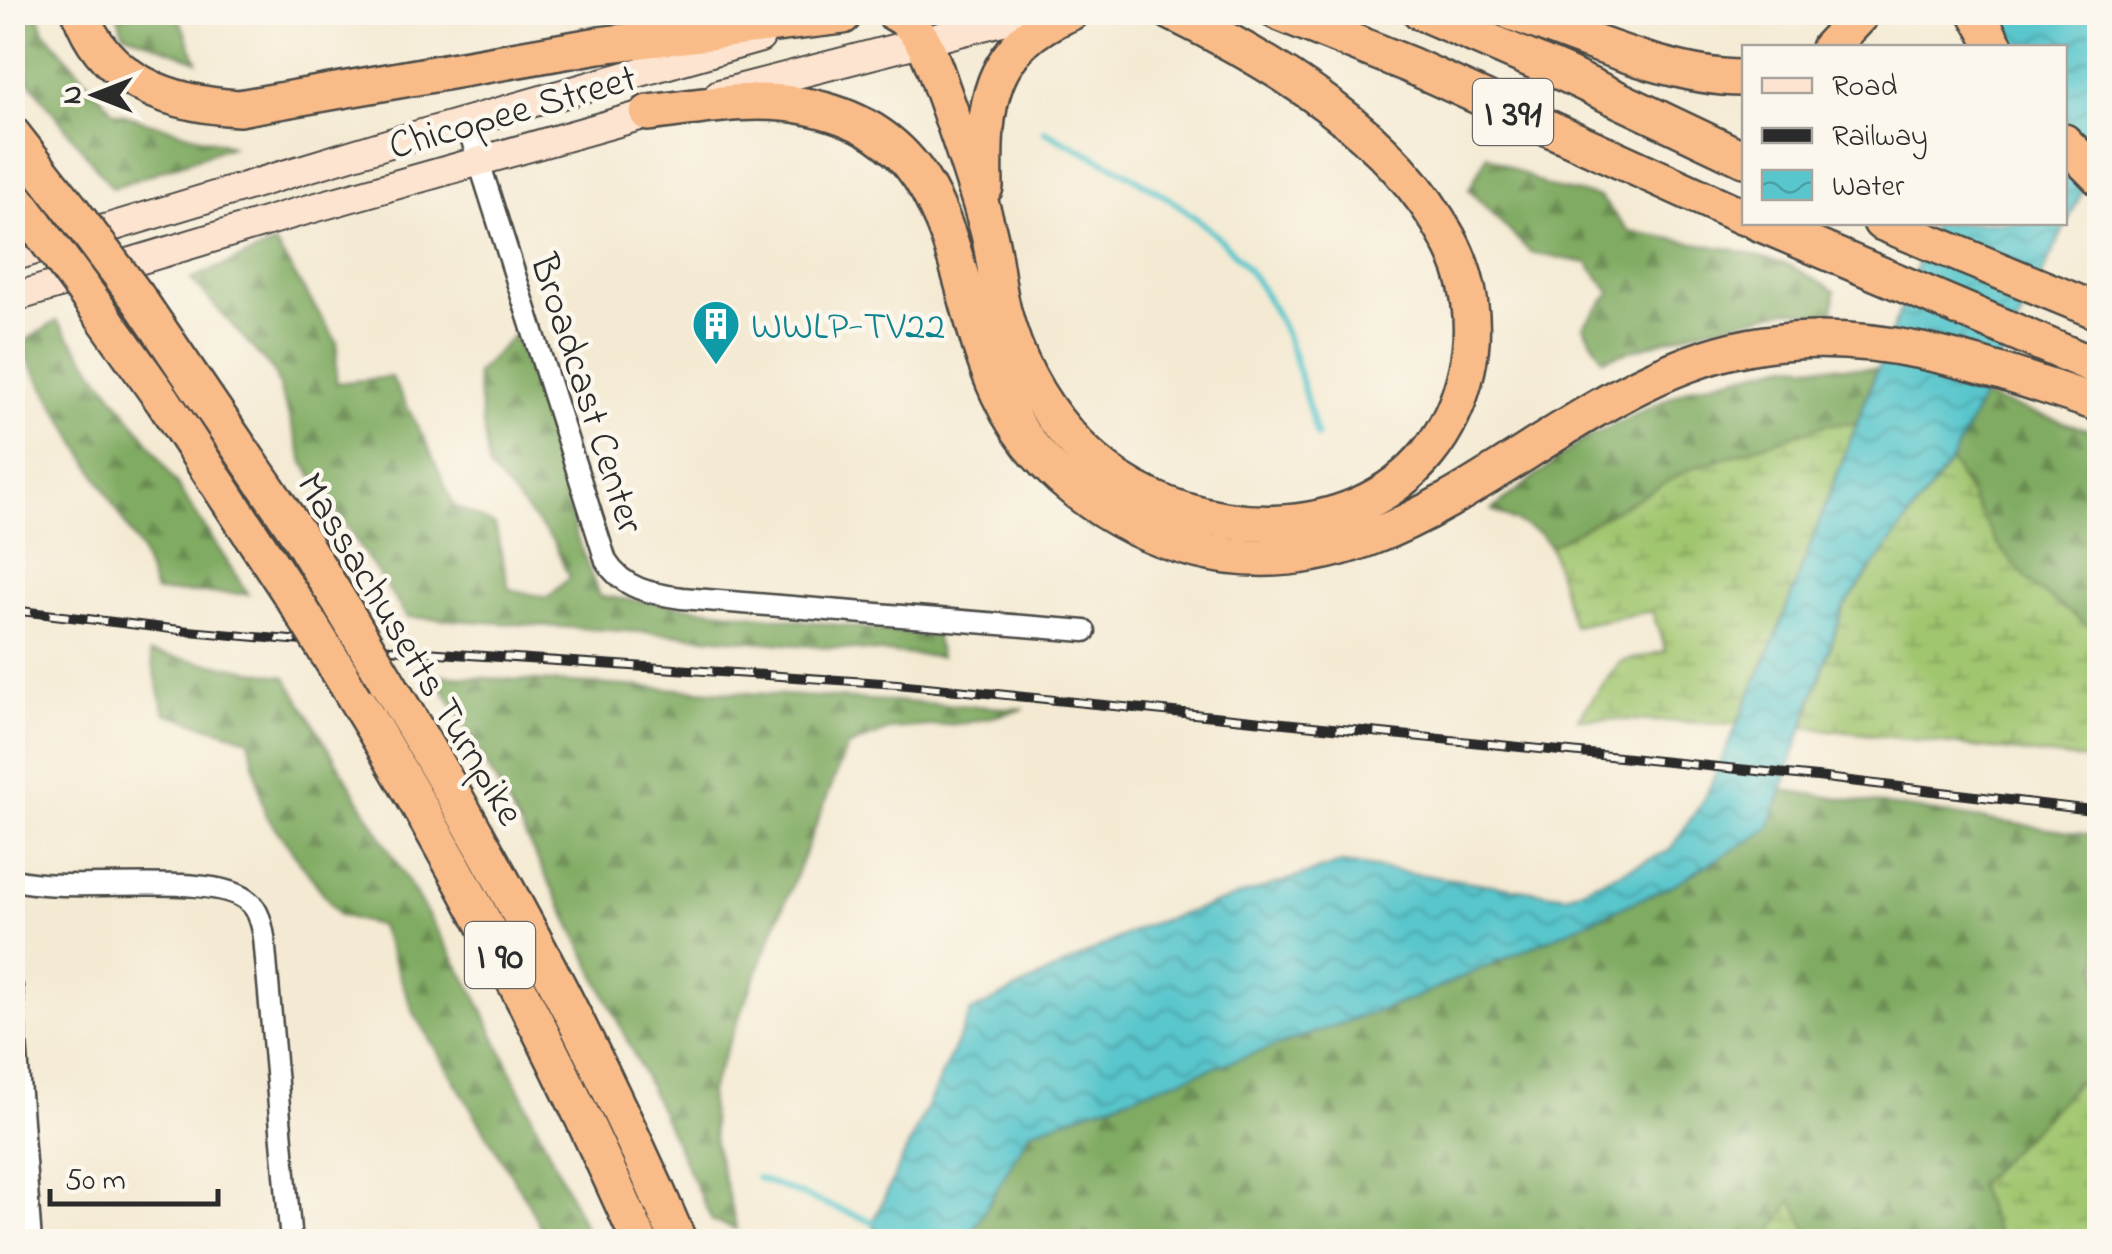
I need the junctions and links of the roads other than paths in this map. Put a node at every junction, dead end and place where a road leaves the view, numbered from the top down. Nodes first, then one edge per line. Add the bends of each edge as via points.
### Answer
1 (80, 12) edge
2 (893, 12) edge
3 (1037, 12) edge
4 (1071, 12) edge
5 (1278, 12) edge
6 (1422, 12) edge
7 (1511, 12) edge
8 (1864, 12) edge
9 (1976, 12) edge
10 (850, 14) edge
11 (1186, 20) edge
12 (922, 41) junction
13 (1832, 45) edge
14 (1994, 45) edge
15 (1742, 78) edge
16 (648, 113) junction
17 (466, 121) junction
18 (12, 134) edge
19 (2067, 145) edge
20 (1742, 158) edge
21 (478, 161) junction
22 (2100, 178) edge
23 (12, 194) edge
24 (1742, 216) edge
25 (1764, 225) edge
26 (1887, 225) edge
27 (989, 233) junction
28 (12, 257) edge
29 (12, 298) edge
30 (2098, 312) edge
31 (2088, 363) edge
32 (2100, 404) edge
33 (1085, 631) dead end
34 (12, 879) edge
35 (12, 987) edge
36 (31, 1242) edge
37 (291, 1242) edge
38 (640, 1242) edge
39 (680, 1242) edge

1 - 10 highway via 102,53 134,80 171,97 239,108 599,45
2 - 12 highway
3 - 12 main road, Chicopee Street
4 - 27 highway via 1024,39 992,86 985,154
5 - 24 highway, I 391
6 - 20 highway, I 391
7 - 15 highway via 1660,63
8 - 13 highway
9 - 14 highway
10 - 17 main road, Chicopee Street
11 - 27 highway via 1294,81 1347,121 1415,190 1448,236 1469,297 1469,360 1451,420 1418,466 1375,498 1302,522 1215,518 1148,496 1094,462 1041,399 1004,315
12 - 16 main road, Chicopee Street
12 - 27 highway
16 - 21 main road, Chicopee Street
16 - 32 highway via 787,103 844,118 882,139 915,170 942,212 990,375 1020,433 1097,506 1193,549 1277,558 1362,542 1423,515 1640,383 1714,355 1782,342 1905,346
17 - 21 street, Broadcast Center
17 - 28 main road, Chicopee Street
18 - 39 highway, Massachusetts Turnpike / I 90, bridge via 136,298 296,531 386,680 543,959
19 - 22 highway
21 - 29 main road, Chicopee Street
21 - 33 street, Broadcast Center via 606,561 620,579 682,598
23 - 38 highway, Massachusetts Turnpike / I 90, bridge via 164,402 343,678 526,1004
25 - 31 highway
26 - 30 highway
34 - 37 street via 48,886 211,888 248,900 264,937
35 - 36 street

